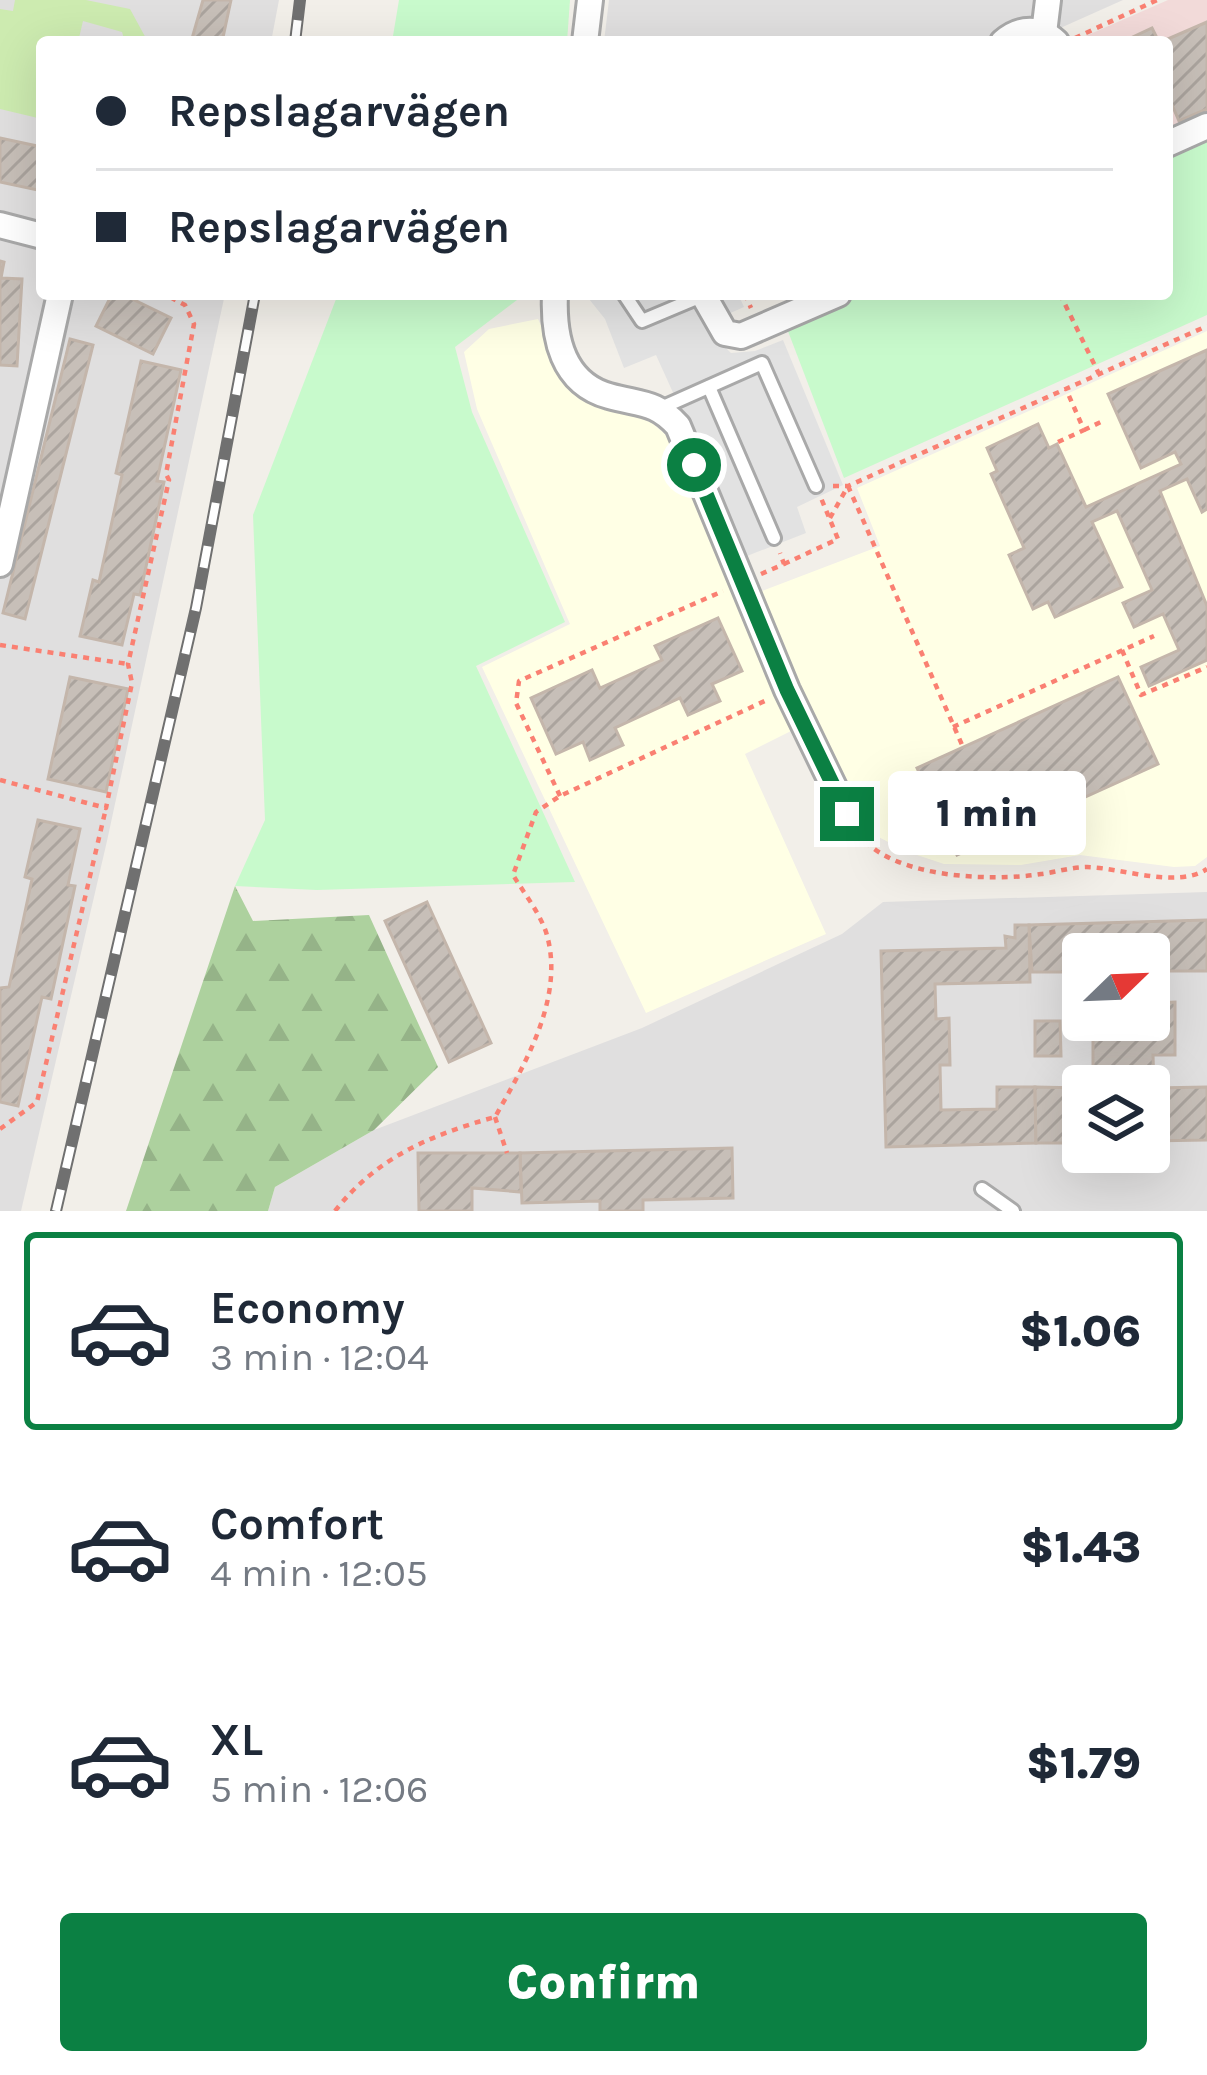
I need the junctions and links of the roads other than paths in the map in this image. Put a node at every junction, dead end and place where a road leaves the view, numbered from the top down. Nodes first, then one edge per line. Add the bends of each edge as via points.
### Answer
1 (590, 0) edge
2 (1048, 0) edge
3 (586, 36) edge
4 (1010, 36) edge
5 (1047, 36) edge
6 (1055, 36) edge
7 (1207, 126) edge
8 (1173, 141) edge
9 (0, 225) edge
10 (36, 234) edge
11 (59, 300) edge
12 (555, 300) edge
13 (628, 300) edge
14 (694, 300) edge
15 (706, 300) edge
16 (824, 300) edge
17 (709, 387) junction
18 (662, 407) junction
19 (816, 486) road end
20 (774, 538) road end
21 (0, 564) edge
22 (847, 814) road end
23 (982, 1189) dead end
24 (1013, 1211) edge

1 - 3 street
2 - 6 street
4 - 5 street
7 - 8 street
9 - 10 street
11 - 21 street
12 - 18 street via 558,347 574,376 604,395
13 - 14 lane via 642,320
15 - 16 street via 724,333 742,336
17 - 18 lane
17 - 19 lane via 762,363
17 - 20 lane
18 - 22 street via 679,426
23 - 24 lane

